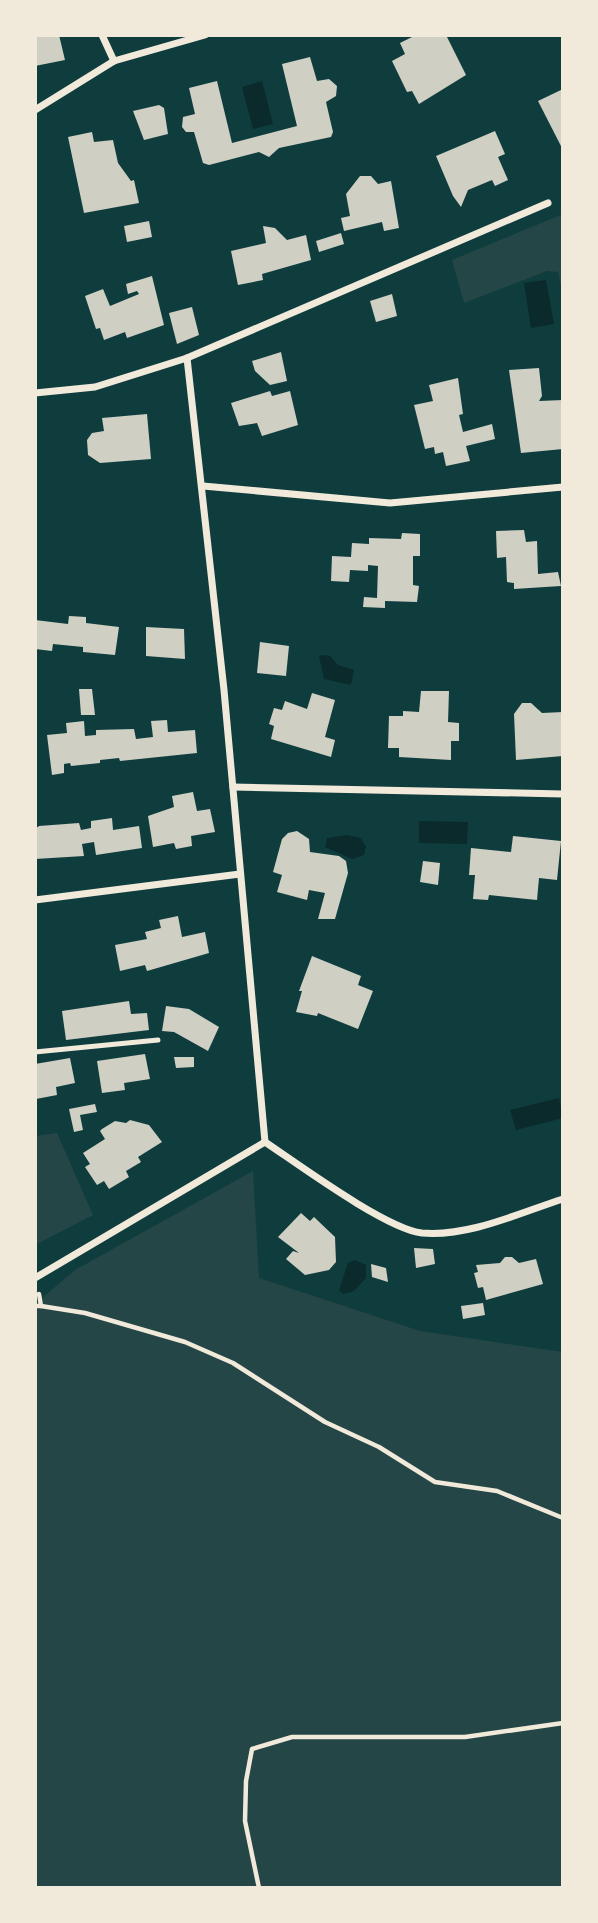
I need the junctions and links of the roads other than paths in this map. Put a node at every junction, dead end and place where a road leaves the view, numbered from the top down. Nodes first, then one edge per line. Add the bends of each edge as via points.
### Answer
1 (102, 35) edge
2 (205, 35) edge
3 (114, 61) junction
4 (35, 110) edge
5 (548, 203) dead end
6 (187, 358) junction
7 (35, 393) edge
8 (202, 486) junction
9 (563, 487) edge
10 (233, 787) junction
11 (563, 794) edge
12 (240, 874) junction
13 (35, 900) edge
14 (158, 1040) dead end
15 (35, 1052) edge
16 (265, 1142) junction
17 (563, 1199) edge
18 (35, 1278) edge

1 - 3 street
2 - 3 street
3 - 4 street
5 - 6 street
6 - 7 street via 94,387
6 - 8 street
8 - 9 street via 390,503
8 - 10 street
10 - 11 street
10 - 12 street
12 - 13 street
12 - 16 street
14 - 15 lane
16 - 17 street via 328,1185 410,1231 457,1232
16 - 18 street

